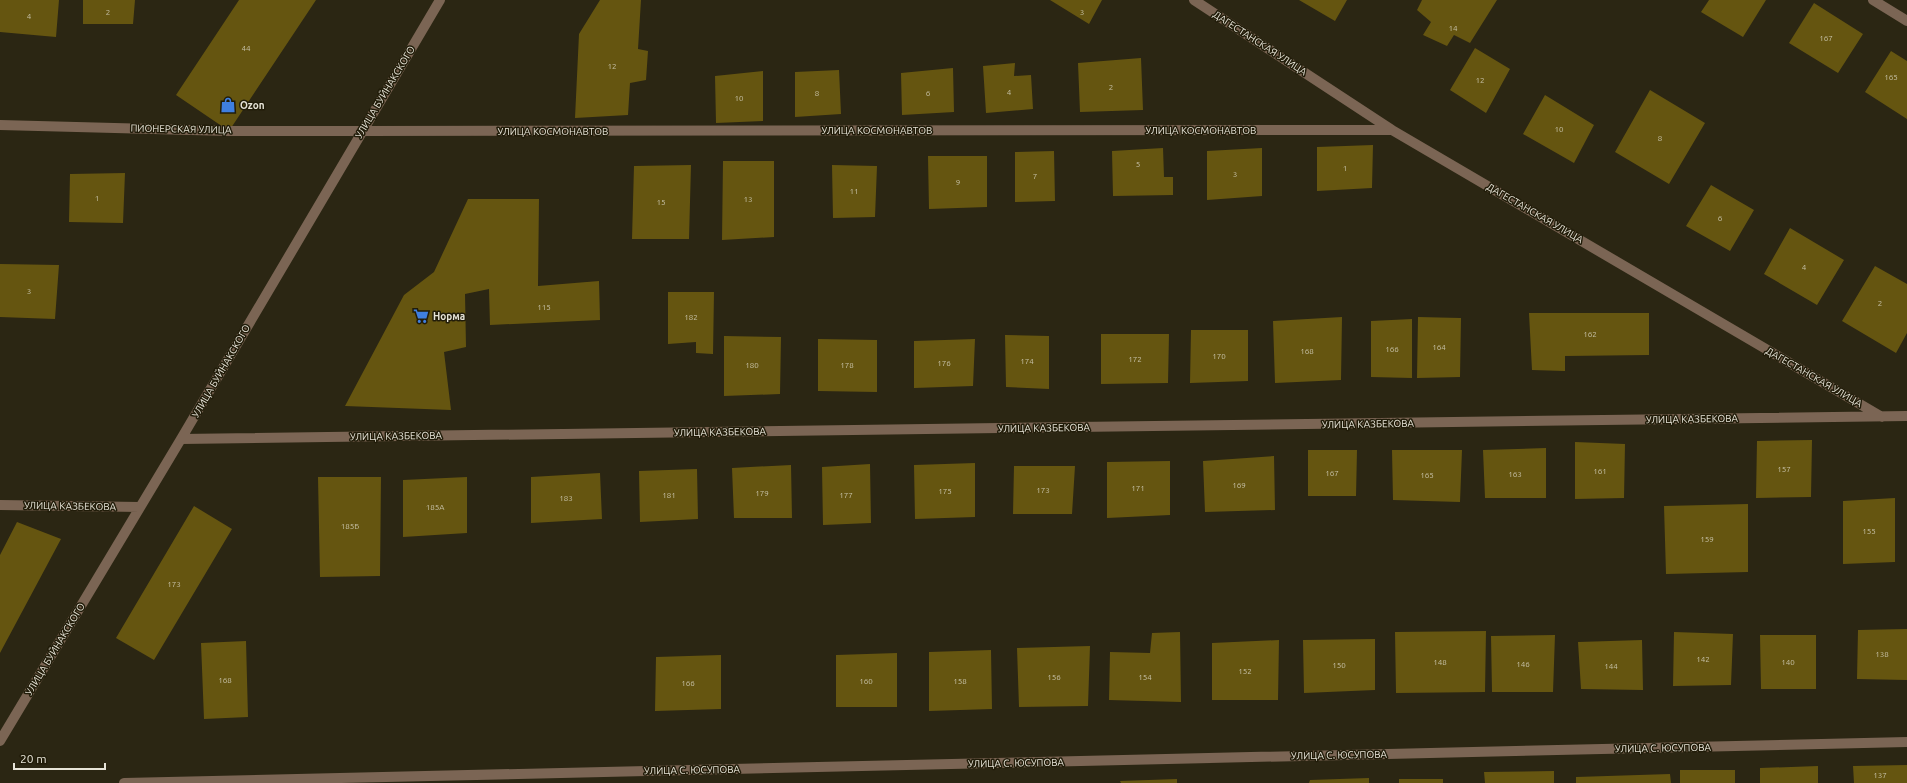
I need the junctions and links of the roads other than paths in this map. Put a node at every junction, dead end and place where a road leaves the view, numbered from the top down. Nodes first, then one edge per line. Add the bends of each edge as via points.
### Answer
1 (440, 0) edge
2 (1194, 0) edge
3 (1873, 0) edge
4 (1907, 21) edge
5 (0, 125) edge
6 (1392, 130) junction
7 (362, 131) junction
8 (1907, 416) edge
9 (1882, 417) junction
10 (181, 439) junction
11 (0, 505) edge
12 (140, 507) junction
13 (0, 741) edge
14 (1907, 742) edge
15 (124, 783) edge

1 - 7 street, УЛИЦА БУЙНАКСКОГО
2 - 6 street, ДАГЕСТАНСКАЯ УЛИЦА
3 - 4 street
5 - 7 street, ПИОНЕРСКАЯ УЛИЦА
6 - 7 street, УЛИЦА КОСМОНАВТОВ
6 - 9 street, ДАГЕСТАНСКАЯ УЛИЦА
7 - 10 street, УЛИЦА БУЙНАКСКОГО
8 - 9 street, УЛИЦА КАЗБЕКОВА
9 - 10 street, УЛИЦА КАЗБЕКОВА
10 - 12 street, УЛИЦА БУЙНАКСКОГО
11 - 12 street, УЛИЦА КАЗБЕКОВА
12 - 13 street, УЛИЦА БУЙНАКСКОГО
14 - 15 street, УЛИЦА С. ЮСУПОВА

